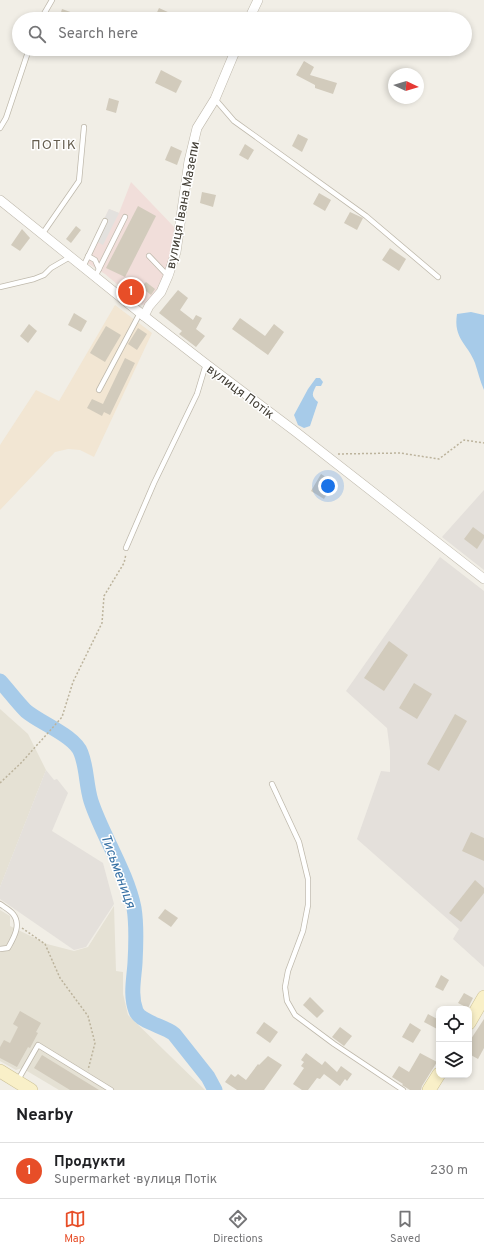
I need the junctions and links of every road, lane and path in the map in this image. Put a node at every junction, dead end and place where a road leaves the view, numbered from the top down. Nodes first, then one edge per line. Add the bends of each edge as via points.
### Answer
1 (52, 0) edge
2 (258, 0) edge
3 (45, 12) edge
4 (252, 12) edge
5 (27, 56) edge
6 (233, 56) edge
7 (215, 99) junction
8 (84, 127) dead end
9 (0, 128) edge
10 (0, 200) edge
11 (125, 218) dead end
12 (105, 221) dead end
13 (43, 233) junction
14 (88, 256) junction
15 (149, 256) dead end
16 (70, 257) junction
17 (83, 267) junction
18 (97, 273) junction
19 (168, 276) junction
20 (438, 277) dead end
21 (0, 287) edge
22 (142, 314) junction
23 (206, 364) junction
24 (100, 390) dead end
25 (484, 443) edge
26 (324, 454) junction
27 (126, 548) joint
28 (484, 579) edge
29 (0, 783) edge
30 (272, 784) dead end
31 (0, 904) edge
32 (17, 924) junction
33 (0, 949) edge
34 (484, 997) edge
35 (472, 1018) edge
36 (0, 1071) edge
37 (86, 1075) junction
38 (436, 1078) edge
39 (17, 1081) junction
40 (31, 1090) edge
41 (111, 1090) edge
42 (403, 1090) edge
43 (429, 1090) edge

1 - 3 lane
2 - 4 street
5 - 9 lane via 6,118
6 - 7 street, вулиця Івана Мазепи
7 - 19 street, вулиця Івана Мазепи via 197,128 189,161 176,252
7 - 20 lane via 234,121 366,216
8 - 13 lane via 79,181
10 - 13 street, вулиця Потік
11 - 18 lane
12 - 14 lane
13 - 16 street, вулиця Потік
14 - 17 lane
14 - 18 lane via 95,260
15 - 19 lane
16 - 17 street, вулиця Потік
16 - 21 lane via 34,279
17 - 18 street, вулиця Потік
18 - 22 street, вулиця Потік
19 - 22 street, вулиця Івана Мазепи via 161,292
22 - 23 street, вулиця Потік
22 - 24 lane
23 - 26 street, вулиця Потік
23 - 27 lane via 197,394
25 - 26 path via 464,440 439,459 400,453
26 - 28 street, вулиця Потік
27 - 29 path via 124,563 104,596 102,623 74,682 62,717
30 - 42 lane via 299,842 308,879 308,905 303,931 288,971 285,987 287,1001 295,1015
31 - 32 lane via 14,915
32 - 33 lane via 8,948
32 - 37 path via 45,944 60,978 88,1016 95,1043
34 - 35 street
36 - 39 street
37 - 39 lane via 38,1045
37 - 41 lane
38 - 43 street
39 - 40 street

